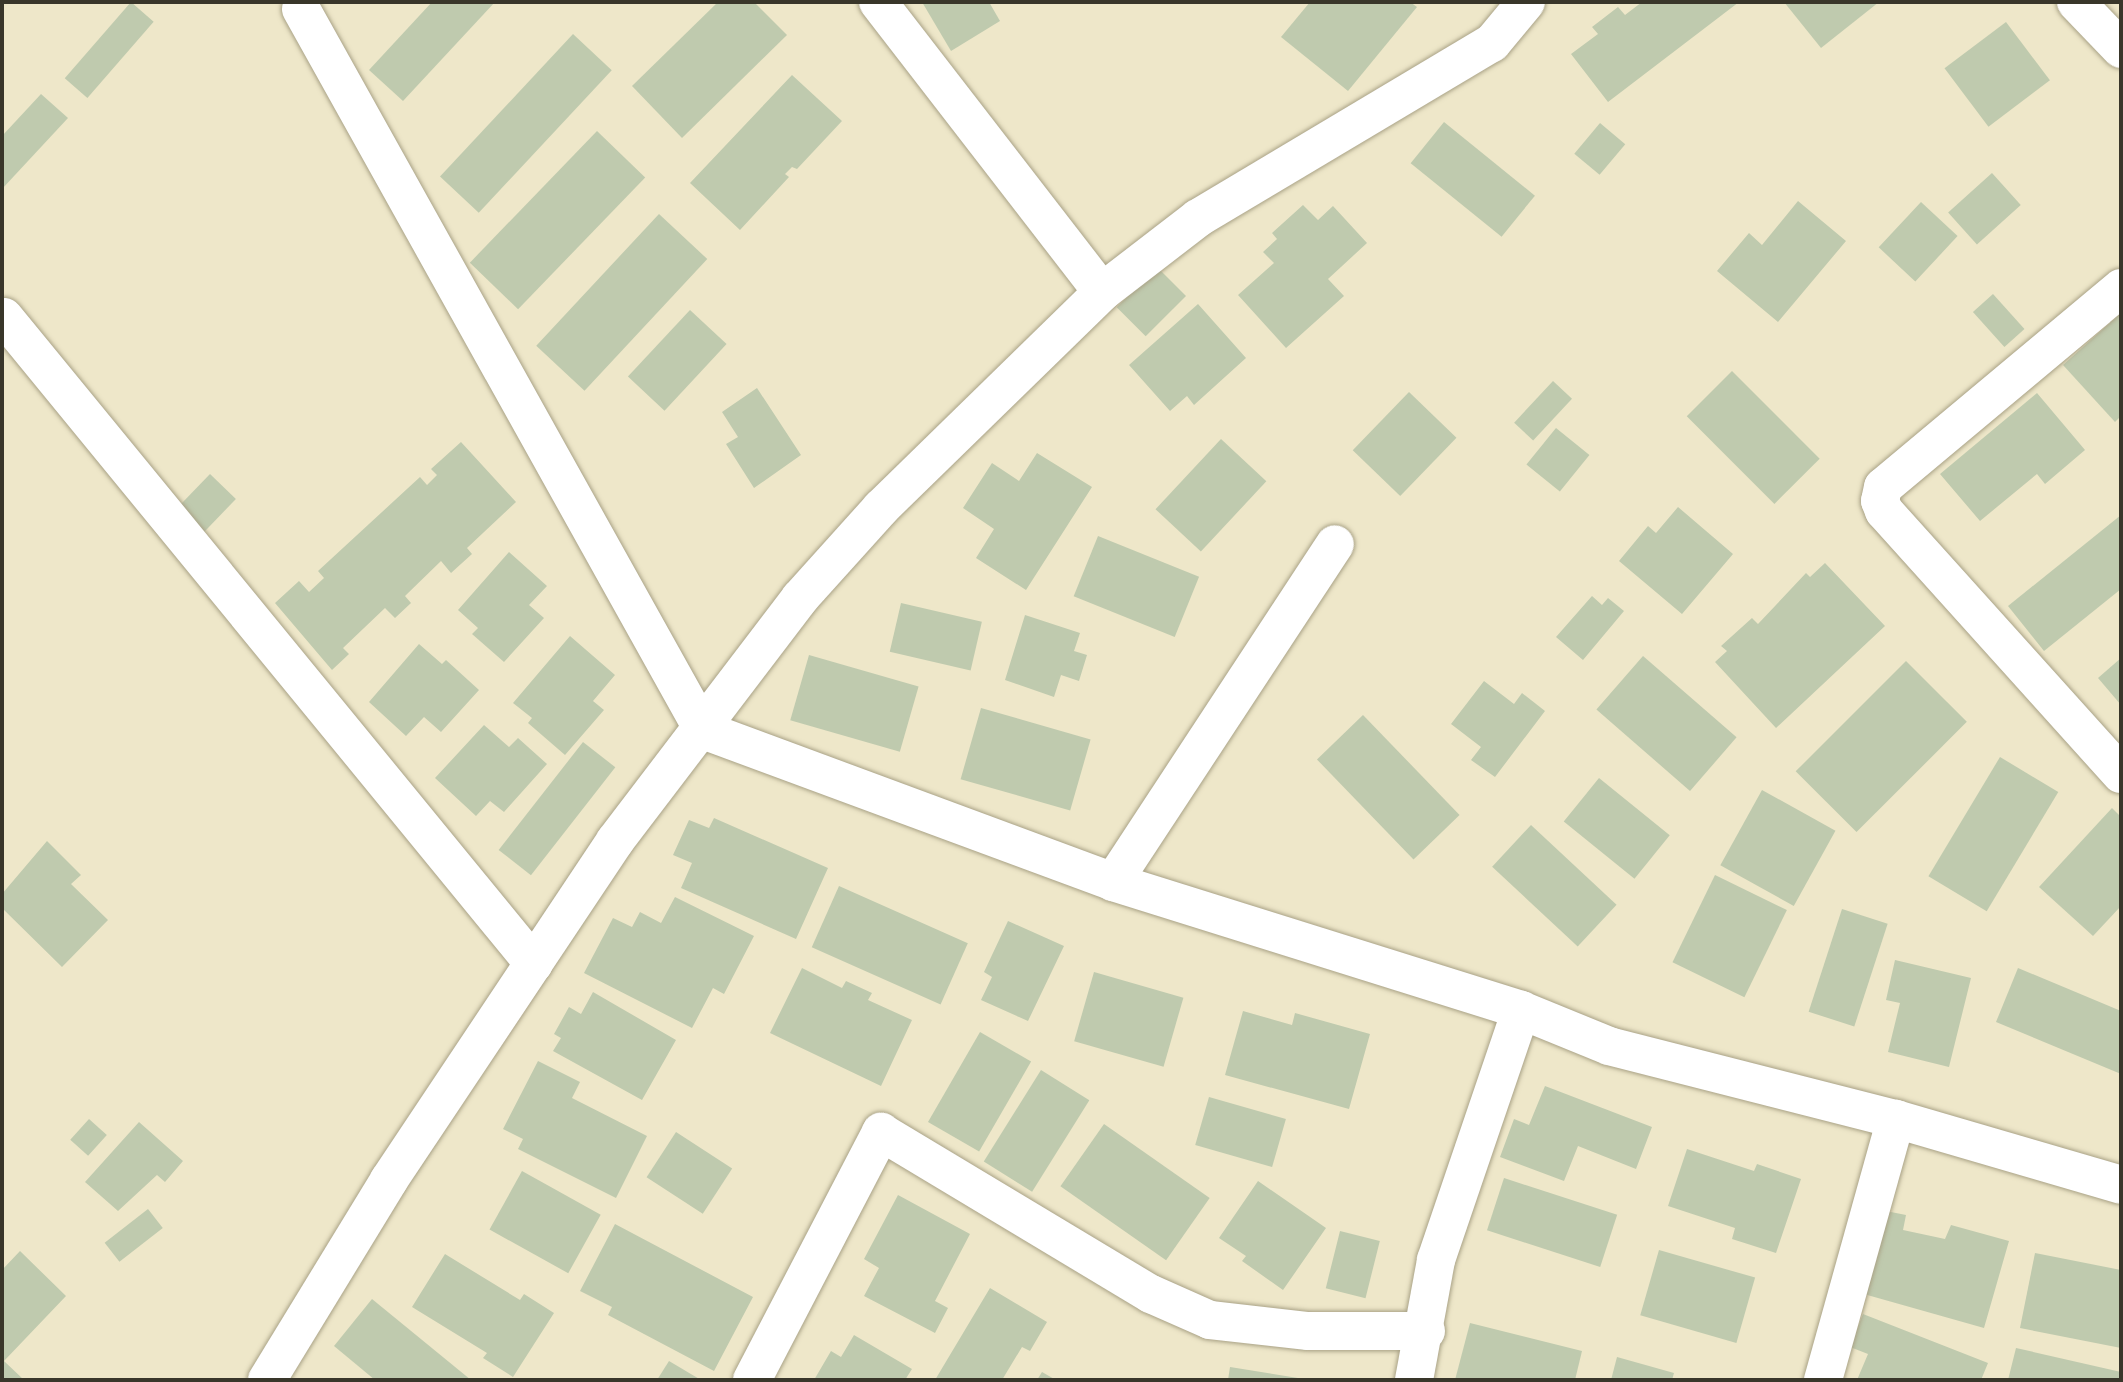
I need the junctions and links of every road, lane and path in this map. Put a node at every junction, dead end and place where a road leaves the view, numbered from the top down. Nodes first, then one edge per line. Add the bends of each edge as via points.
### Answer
1 (878, 2) edge
2 (1526, 2) edge
3 (2076, 2) edge
4 (302, 9) dead end
5 (2121, 49) edge
6 (2121, 288) edge
7 (1102, 292) junction
8 (4, 317) dead end
9 (1335, 544) dead end
10 (704, 730) junction
11 (2121, 775) edge
12 (1113, 882) junction
13 (534, 964) junction
14 (1521, 1010) junction
15 (1896, 1119) junction
16 (2121, 1185) edge
17 (1426, 1331) junction
18 (267, 1380) edge
19 (752, 1380) edge
20 (1414, 1380) edge
21 (1823, 1380) edge

1 - 7 street
2 - 7 street via 1492,43 1198,218
3 - 5 street
4 - 10 street
6 - 11 street via 1883,487 1881,500 1884,511
7 - 10 street via 836,558 800,598
8 - 13 street
9 - 12 street
10 - 12 street
10 - 13 street via 615,841
12 - 14 street
13 - 18 street via 389,1180
14 - 15 street via 1609,1046
14 - 17 street via 1436,1260
15 - 16 street
15 - 21 street
17 - 19 street via 1308,1331 1210,1320 1151,1294 881,1132
17 - 20 street

